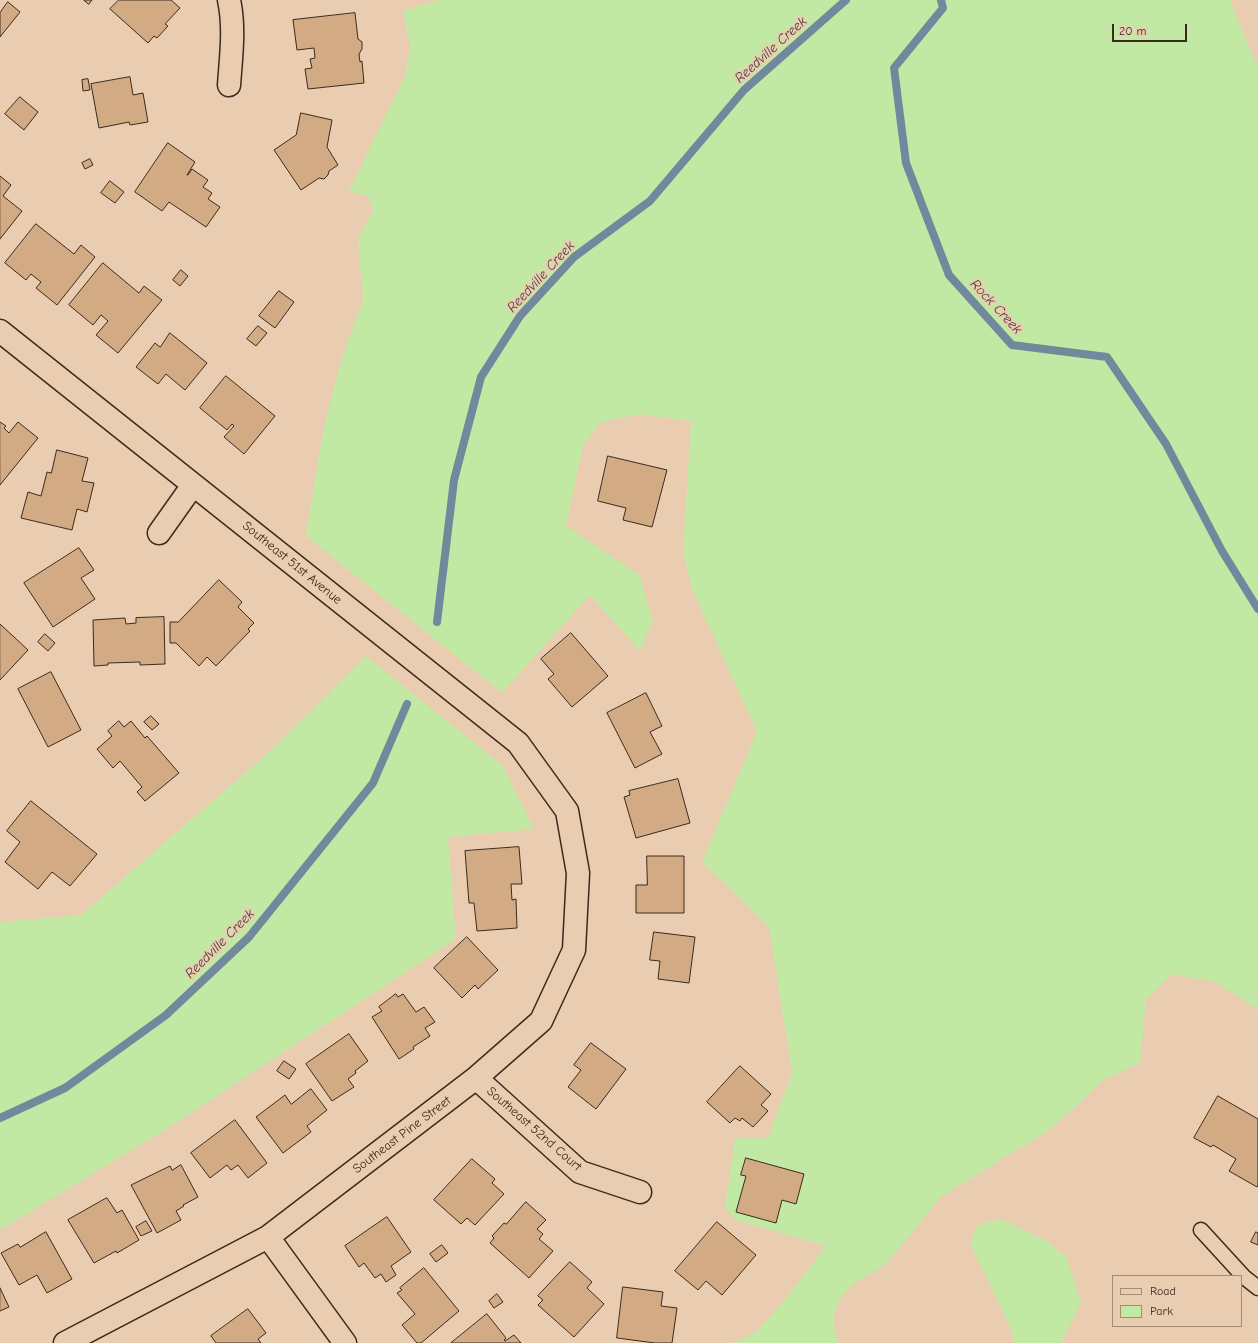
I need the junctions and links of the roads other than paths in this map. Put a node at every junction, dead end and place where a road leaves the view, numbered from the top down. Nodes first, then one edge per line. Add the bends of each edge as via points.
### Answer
1 (229, 0) edge
2 (229, 85) dead end
3 (0, 332) edge
4 (193, 485) junction
5 (159, 532) dead end
6 (567, 811) joint
7 (476, 1078) junction
8 (640, 1192) dead end
9 (1201, 1230) dead end
10 (268, 1237) junction
11 (1258, 1288) edge
12 (65, 1343) edge
13 (345, 1343) edge

1 - 2 street via 232,38
3 - 4 street, Southeast 51st Avenue
4 - 5 street
4 - 6 street, Southeast 51st Avenue via 518,743
6 - 7 street, Southeast Pine Street via 578,873 574,950 540,1021
7 - 8 street, Southeast 52nd Court via 580,1172
7 - 10 street, Southeast Pine Street
9 - 11 lane via 1244,1277
10 - 12 street, Southeast Pine Street
10 - 13 street

